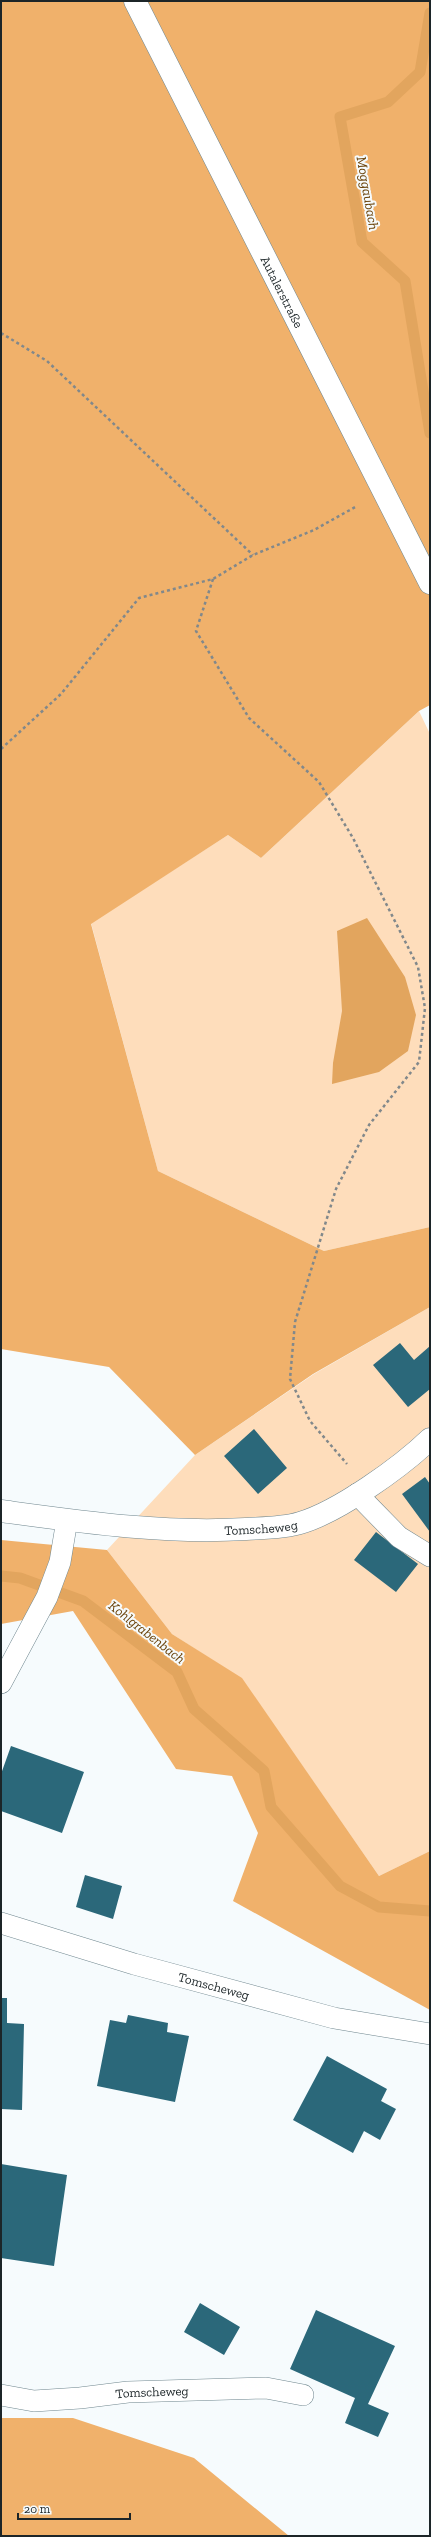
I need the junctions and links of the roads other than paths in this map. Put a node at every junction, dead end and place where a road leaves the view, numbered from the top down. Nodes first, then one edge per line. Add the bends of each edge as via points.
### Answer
1 (135, 1) edge
2 (430, 583) edge
3 (430, 1439) edge
4 (362, 1490) junction
5 (1, 1511) edge
6 (67, 1520) junction
7 (430, 1556) edge
8 (1, 1684) edge
9 (1, 1923) edge
10 (430, 2034) edge
11 (303, 2395) dead end
12 (3, 2400) edge

1 - 2 main road, Autalerstraße
3 - 4 main road, Tomscheweg
4 - 6 main road, Tomscheweg via 327,1512 300,1523 265,1527 200,1532
4 - 7 lane via 399,1537
5 - 6 main road, Tomscheweg
6 - 8 lane via 60,1562 47,1597
9 - 10 lane, Tomscheweg via 134,1964 334,2018
11 - 12 lane, Tomscheweg via 266,2388 200,2388 34,2401

